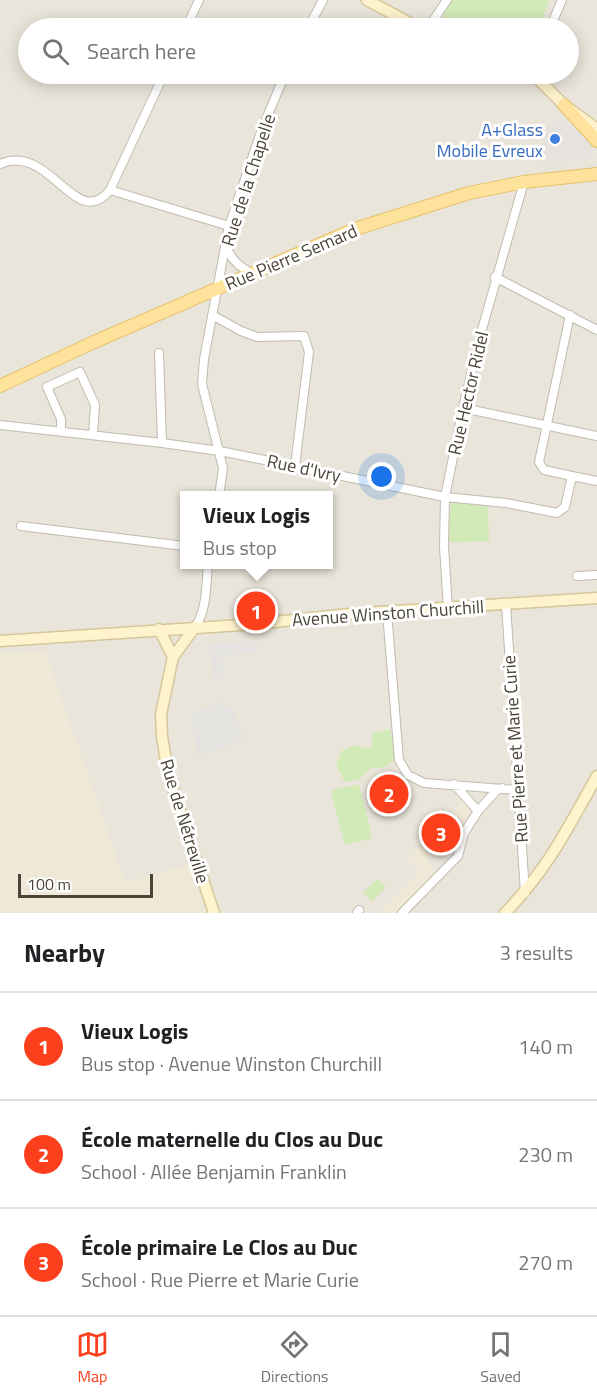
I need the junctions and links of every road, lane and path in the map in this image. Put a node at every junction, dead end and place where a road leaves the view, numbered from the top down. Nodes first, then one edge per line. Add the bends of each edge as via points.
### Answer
1 (199, 0) edge
2 (323, 0) edge
3 (367, 0) edge
4 (447, 0) edge
5 (561, 0) edge
6 (191, 18) edge
7 (313, 18) edge
8 (400, 18) edge
9 (435, 18) edge
10 (554, 18) edge
11 (159, 84) edge
12 (281, 84) edge
13 (543, 84) edge
14 (564, 105) junction
15 (597, 129) edge
16 (597, 141) edge
17 (0, 164) edge
18 (597, 174) edge
19 (524, 182) junction
20 (110, 190) junction
21 (230, 226) junction
22 (226, 243) junction
23 (253, 273) junction
24 (495, 278) junction
25 (217, 288) junction
26 (212, 315) junction
27 (570, 315) junction
28 (597, 330) edge
29 (159, 353) dead end
30 (0, 386) edge
31 (463, 408) junction
32 (0, 425) edge
33 (546, 425) junction
34 (61, 431) junction
35 (93, 435) junction
36 (597, 436) edge
37 (162, 443) junction
38 (220, 451) junction
39 (295, 466) junction
40 (572, 476) junction
41 (597, 481) edge
42 (220, 491) edge
43 (445, 497) junction
44 (21, 526) dead end
45 (180, 546) edge
46 (207, 569) edge
47 (597, 575) edge
48 (577, 576) dead end
49 (597, 598) edge
50 (506, 604) junction
51 (448, 608) junction
52 (387, 612) junction
53 (195, 627) junction
54 (159, 629) junction
55 (0, 641) edge
56 (173, 657) junction
57 (597, 776) edge
58 (454, 784) junction
59 (502, 788) junction
60 (518, 789) junction
61 (478, 811) junction
62 (525, 893) junction
63 (214, 913) edge
64 (402, 913) edge
65 (505, 913) edge

1 - 6 street
2 - 7 street
3 - 8 main road
4 - 9 street
5 - 10 street
11 - 20 street
12 - 21 street, Rue de la Chapelle
13 - 14 main road
14 - 15 main road
14 - 16 main road
17 - 20 street via 15,159 31,163 89,203 103,200
18 - 19 main road, Rue Pierre Semard
19 - 23 main road, Rue Pierre Semard via 408,211
19 - 24 street, Rue Hector Ridel
20 - 21 street
21 - 22 street, Rue de la Chapelle
22 - 23 street via 228,253 238,265
22 - 25 street, Rue de la Chapelle
23 - 25 main road, Rue Pierre Semard
24 - 27 street
24 - 31 street, Rue Hector Ridel
25 - 26 street, Rue de la Chapelle
25 - 30 main road, Rue Pierre Semard
26 - 38 street, Rue de la Chapelle via 202,384
26 - 39 street via 257,337 304,336 309,352
27 - 28 street
27 - 33 street
29 - 37 street
31 - 33 street
31 - 43 street, Rue Hector Ridel
32 - 34 street, Rue d'Ivry
33 - 36 street
33 - 40 street via 539,462 544,470
34 - 35 street, Rue d'Ivry
34 - 35 street via 62,419 47,387 80,372 95,405
35 - 37 street, Rue d'Ivry
37 - 38 street, Rue d'Ivry
38 - 39 street, Rue d'Ivry
38 - 42 street, Rue de la Chapelle via 223,468
39 - 43 street, Rue d'Ivry
40 - 41 street
40 - 43 street, Rue d'Ivry via 566,507 557,513
43 - 51 street, Rue Hector Ridel
44 - 45 street
46 - 53 street via 201,620
47 - 48 street
49 - 50 main road, Avenue Winston Churchill
50 - 51 main road, Avenue Winston Churchill
50 - 60 street, Rue Pierre et Marie Curie
51 - 52 main road, Avenue Winston Churchill
52 - 53 main road, Avenue Winston Churchill
52 - 58 street via 399,760 408,775 424,783
53 - 54 main road, Avenue Winston Churchill
53 - 56 main road, Rue de Nétreville
54 - 55 main road, Avenue Winston Churchill
54 - 56 main road
56 - 63 main road, Rue de Nétreville via 161,714 166,764
57 - 62 main road via 546,865
58 - 59 street
58 - 61 street
59 - 60 street
59 - 61 street
60 - 62 street, Rue Pierre et Marie Curie
61 - 64 street via 464,833 458,856
62 - 65 main road

